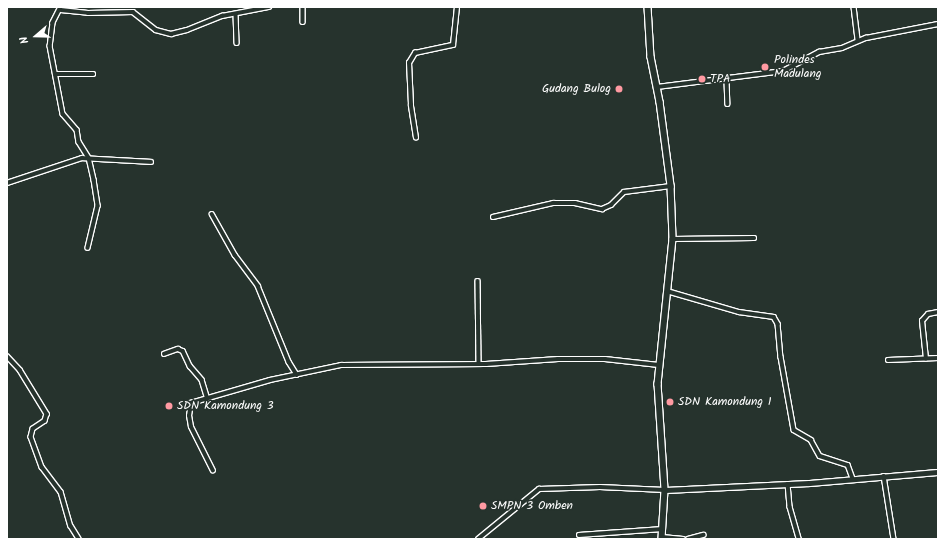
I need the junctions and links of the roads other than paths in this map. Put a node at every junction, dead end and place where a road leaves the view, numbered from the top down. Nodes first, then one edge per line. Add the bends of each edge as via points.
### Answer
1 (269, 7) edge
2 (303, 7) edge
3 (457, 7) edge
4 (648, 7) edge
5 (854, 7) edge
6 (61, 8) edge
7 (236, 14) junction
8 (303, 22) dead end
9 (938, 24) edge
10 (858, 40) junction
11 (237, 43) dead end
12 (55, 74) junction
13 (93, 74) dead end
14 (727, 80) junction
15 (657, 87) junction
16 (728, 104) dead end
17 (416, 138) dead end
18 (89, 158) junction
19 (151, 162) dead end
20 (7, 183) edge
21 (671, 186) junction
22 (212, 214) dead end
23 (492, 217) dead end
24 (754, 238) dead end
25 (673, 239) junction
26 (88, 248) dead end
27 (478, 281) dead end
28 (667, 291) junction
29 (938, 312) edge
30 (164, 354) dead end
31 (7, 356) edge
32 (938, 358) edge
33 (926, 359) junction
34 (888, 360) dead end
35 (479, 364) junction
36 (659, 365) junction
37 (297, 375) junction
38 (207, 396) junction
39 (213, 470) dead end
40 (938, 472) edge
41 (884, 476) junction
42 (853, 479) junction
43 (788, 484) junction
44 (665, 490) junction
45 (663, 529) junction
46 (579, 535) dead end
47 (703, 535) dead end
48 (662, 538) edge
49 (79, 539) edge
50 (478, 539) edge
51 (683, 539) edge
52 (688, 539) edge
53 (800, 539) edge
54 (894, 539) edge

1 - 7 street
2 - 8 street
3 - 17 street via 453,45 415,53 410,63 411,105
4 - 15 main road via 650,52
5 - 10 street
6 - 7 street via 88,13 133,12 163,34 182,32 212,19
6 - 12 street via 53,23 50,39
7 - 11 street
9 - 10 street
10 - 14 street via 842,48 819,52 783,71
12 - 13 street
12 - 18 street via 64,117 76,130 79,142
14 - 15 street
14 - 16 street
15 - 21 main road
18 - 19 street
18 - 20 street via 75,160
18 - 26 street via 98,206
21 - 23 street via 624,192 602,209 575,203 553,203
21 - 25 main road
22 - 37 street via 235,255 258,286 289,362
24 - 25 street
25 - 28 main road
27 - 35 street
28 - 36 main road
28 - 42 street via 739,312 774,317 778,324 794,430 811,440 820,456 848,465
29 - 33 street via 928,314 922,321
30 - 38 street via 178,349 183,352 190,366 202,380
31 - 49 street via 20,370 47,414 45,421 33,429 31,437 42,467 61,492 71,526
32 - 33 street
33 - 34 street
35 - 36 street via 518,360 599,359
35 - 37 street via 342,365
36 - 44 main road via 659,408
37 - 38 street
38 - 39 street via 191,403 189,416 191,427
40 - 41 street
41 - 42 street
41 - 54 street
42 - 43 street
43 - 44 street
43 - 53 street via 790,507
44 - 45 main road
44 - 50 street via 600,487 539,489
45 - 46 street
45 - 48 main road
47 - 52 street
48 - 51 street

